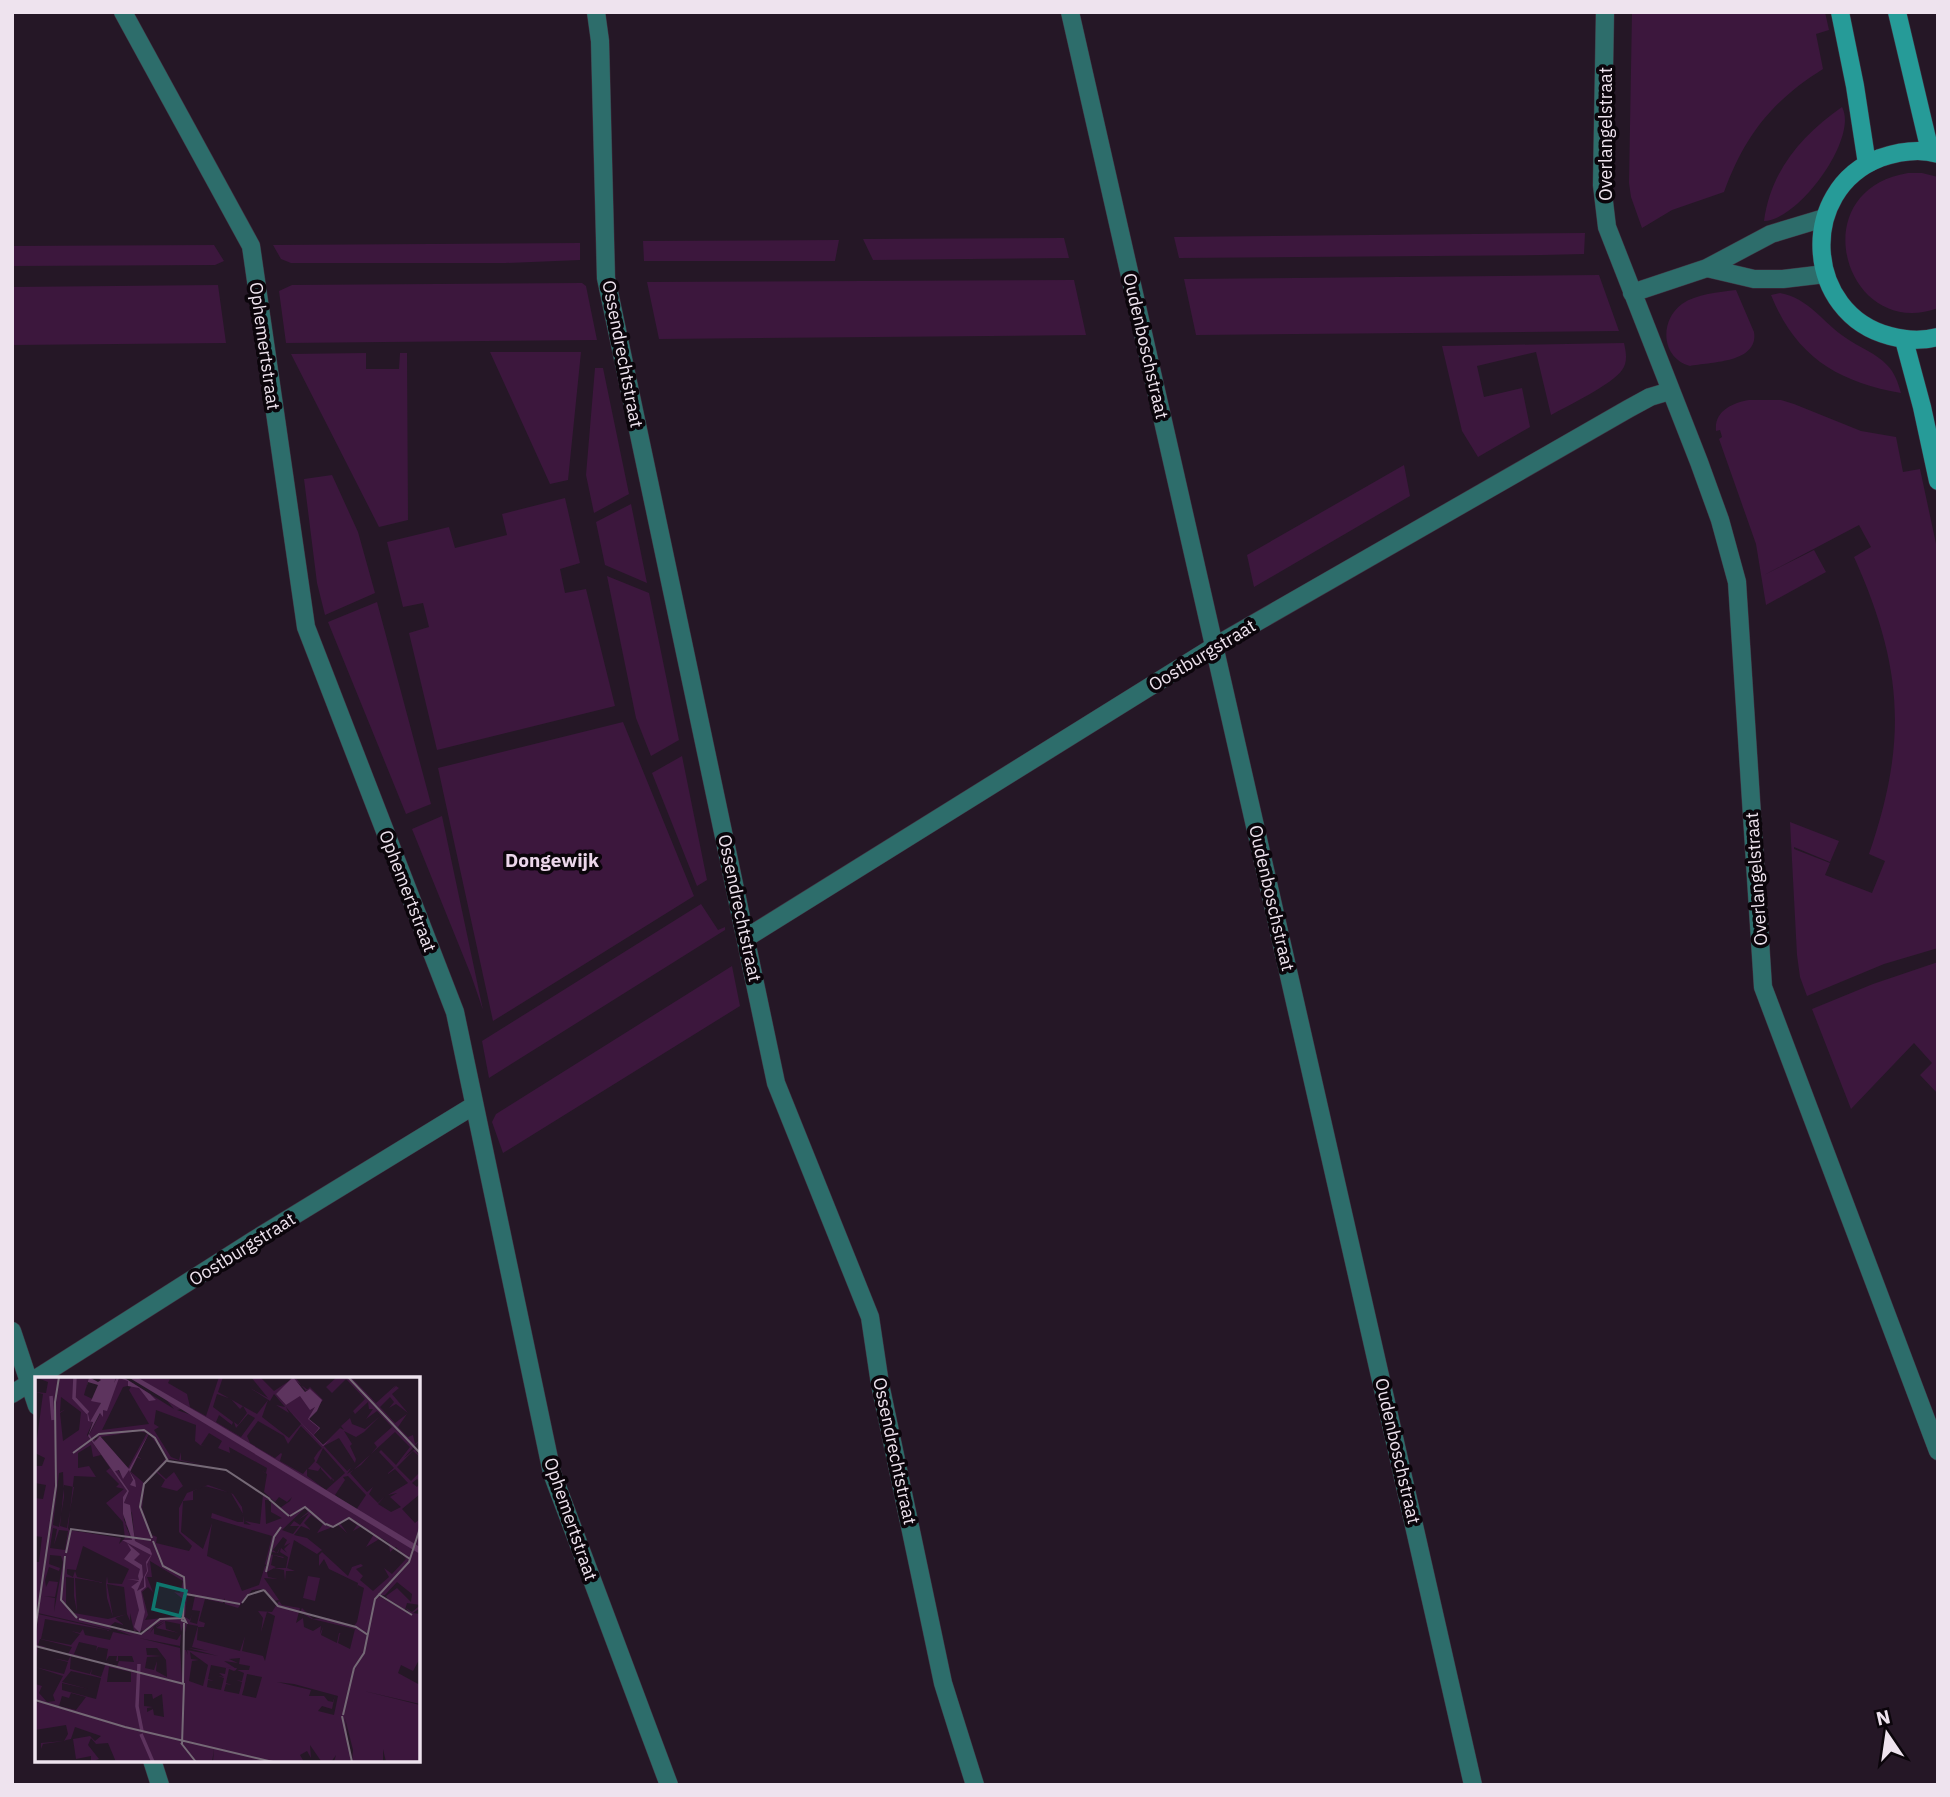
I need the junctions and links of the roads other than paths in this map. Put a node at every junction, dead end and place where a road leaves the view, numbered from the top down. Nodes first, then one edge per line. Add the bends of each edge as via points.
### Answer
1 (123, 12) edge
2 (596, 12) edge
3 (1070, 12) edge
4 (1605, 12) edge
5 (1840, 12) edge
6 (1897, 12) edge
7 (1934, 153) edge
8 (1867, 164) junction
9 (1824, 218) junction
10 (1707, 268) junction
11 (1825, 274) junction
12 (1632, 293) junction
13 (1938, 337) edge
14 (1904, 340) junction
15 (1670, 391) junction
16 (1938, 481) edge
17 (1214, 646) junction
18 (746, 938) junction
19 (473, 1106) junction
20 (12, 1331) edge
21 (38, 1377) edge
22 (35, 1379) edge
23 (29, 1383) junction
24 (12, 1394) edge
25 (35, 1400) edge
26 (1938, 1451) edge
27 (153, 1762) edge
28 (160, 1785) edge
29 (669, 1785) edge
30 (975, 1785) edge
31 (1473, 1785) edge

1 - 19 street, Ophemertstraat via 251,246 306,627 454,1012
2 - 18 street, Ossendrechtstraat via 607,278
3 - 17 street, Oudenboschstraat
4 - 12 street, Overlangelstraat via 1602,185 1607,227
5 - 8 street
6 - 7 street
7 - 8 street via 1898,152
8 - 9 street via 1842,187
9 - 10 street via 1771,234
9 - 11 street
10 - 11 street via 1754,279
10 - 12 street
11 - 14 street via 1847,312 1864,325
12 - 15 street, Overlangelstraat
13 - 14 street
14 - 16 street
15 - 17 street, Oostburgstraat via 1628,409
15 - 26 street, Overlangelstraat via 1720,520 1737,582 1763,987
17 - 18 street, Oostburgstraat
17 - 31 street, Oudenboschstraat
18 - 30 street, Ossendrechtstraat via 776,1083 870,1317 943,1683
19 - 21 street, Oostburgstraat
19 - 29 street, Ophemertstraat via 552,1472
20 - 23 street
22 - 23 street, Oostburgstraat
23 - 24 street, Oostburgstraat
23 - 25 street
27 - 28 street

